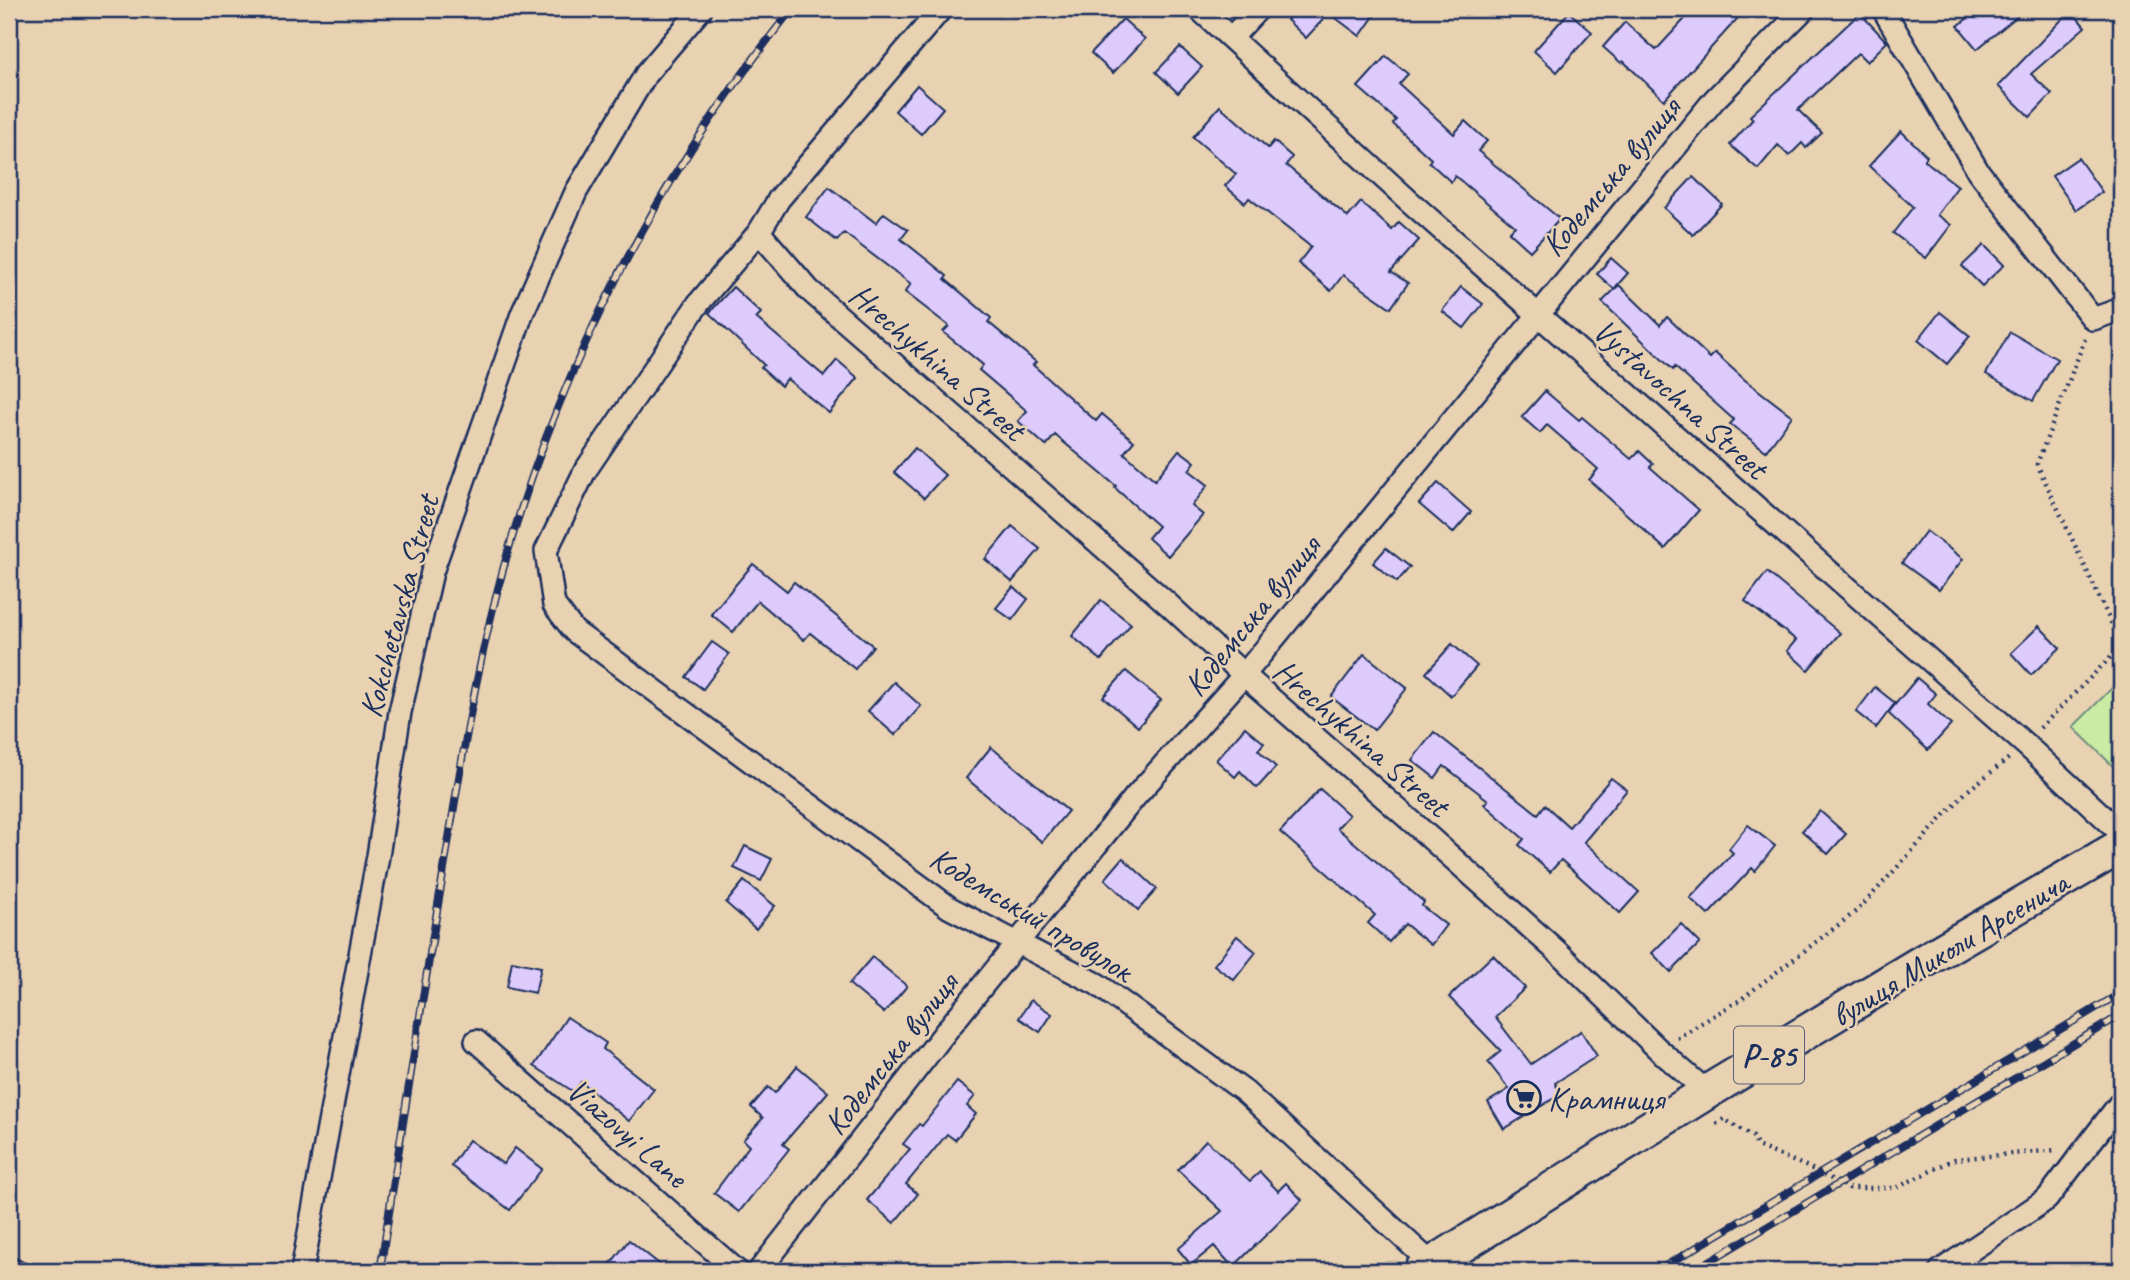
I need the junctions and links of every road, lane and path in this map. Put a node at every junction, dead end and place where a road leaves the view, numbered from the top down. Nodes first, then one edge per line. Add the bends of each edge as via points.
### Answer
1 (701, 9) edge
2 (941, 9) edge
3 (1199, 9) edge
4 (1258, 9) edge
5 (1804, 9) edge
6 (1883, 9) edge
7 (1232, 37) junction
8 (759, 232) junction
9 (2121, 309) edge
10 (1538, 313) junction
11 (2093, 318) junction
12 (2121, 646) edge
13 (1244, 675) junction
14 (2026, 745) junction
15 (2121, 833) edge
16 (2121, 846) edge
17 (1018, 942) junction
18 (476, 1041) dead end
19 (1658, 1049) junction
20 (1707, 1092) junction
21 (2121, 1102) edge
22 (1713, 1125) dead end
23 (2086, 1147) junction
24 (9, 1262) edge
25 (1427, 1268) edge
26 (25, 1271) edge
27 (302, 1271) edge
28 (737, 1271) edge
29 (760, 1271) edge
30 (1940, 1271) edge

1 - 27 street, Kokchetavska Street via 646,74 576,192 522,314 432,572 400,712
2 - 8 street via 779,199
3 - 7 street, Vystavochna Street
4 - 7 street
5 - 10 street, Кодемська вулиця via 1714,100
6 - 11 street via 1978,171
7 - 10 street, Vystavochna Street
8 - 13 street, Hrechykhina Street via 809,290
8 - 17 street, Кодемський провулок via 698,304 585,471 546,551 554,605 574,631 950,908
9 - 11 street
10 - 13 street, Кодемська вулиця
10 - 14 street, Vystavochna Street
11 - 12 path via 2037,464
12 - 14 path
13 - 17 street, Кодемська вулиця via 1135,797
13 - 19 street, Hrechykhina Street via 1560,954
14 - 15 street, Vystavochna Street
14 - 19 path via 1966,792 1859,909 1740,1000
16 - 20 main road, вулиця Миколи Арсенича / Р-85
17 - 25 street, Кодемський провулок via 1097,984 1245,1092
17 - 29 street, Кодемська вулиця
18 - 28 street, Viazovyi Lane
19 - 20 street, Hrechykhina Street
20 - 25 main road, вулиця Миколи Арсенича / Р-85
21 - 23 street
22 - 23 path via 1724,1119 1753,1137 1757,1146 1849,1188 1896,1188 1955,1159
23 - 30 street via 2047,1199
24 - 26 lane

